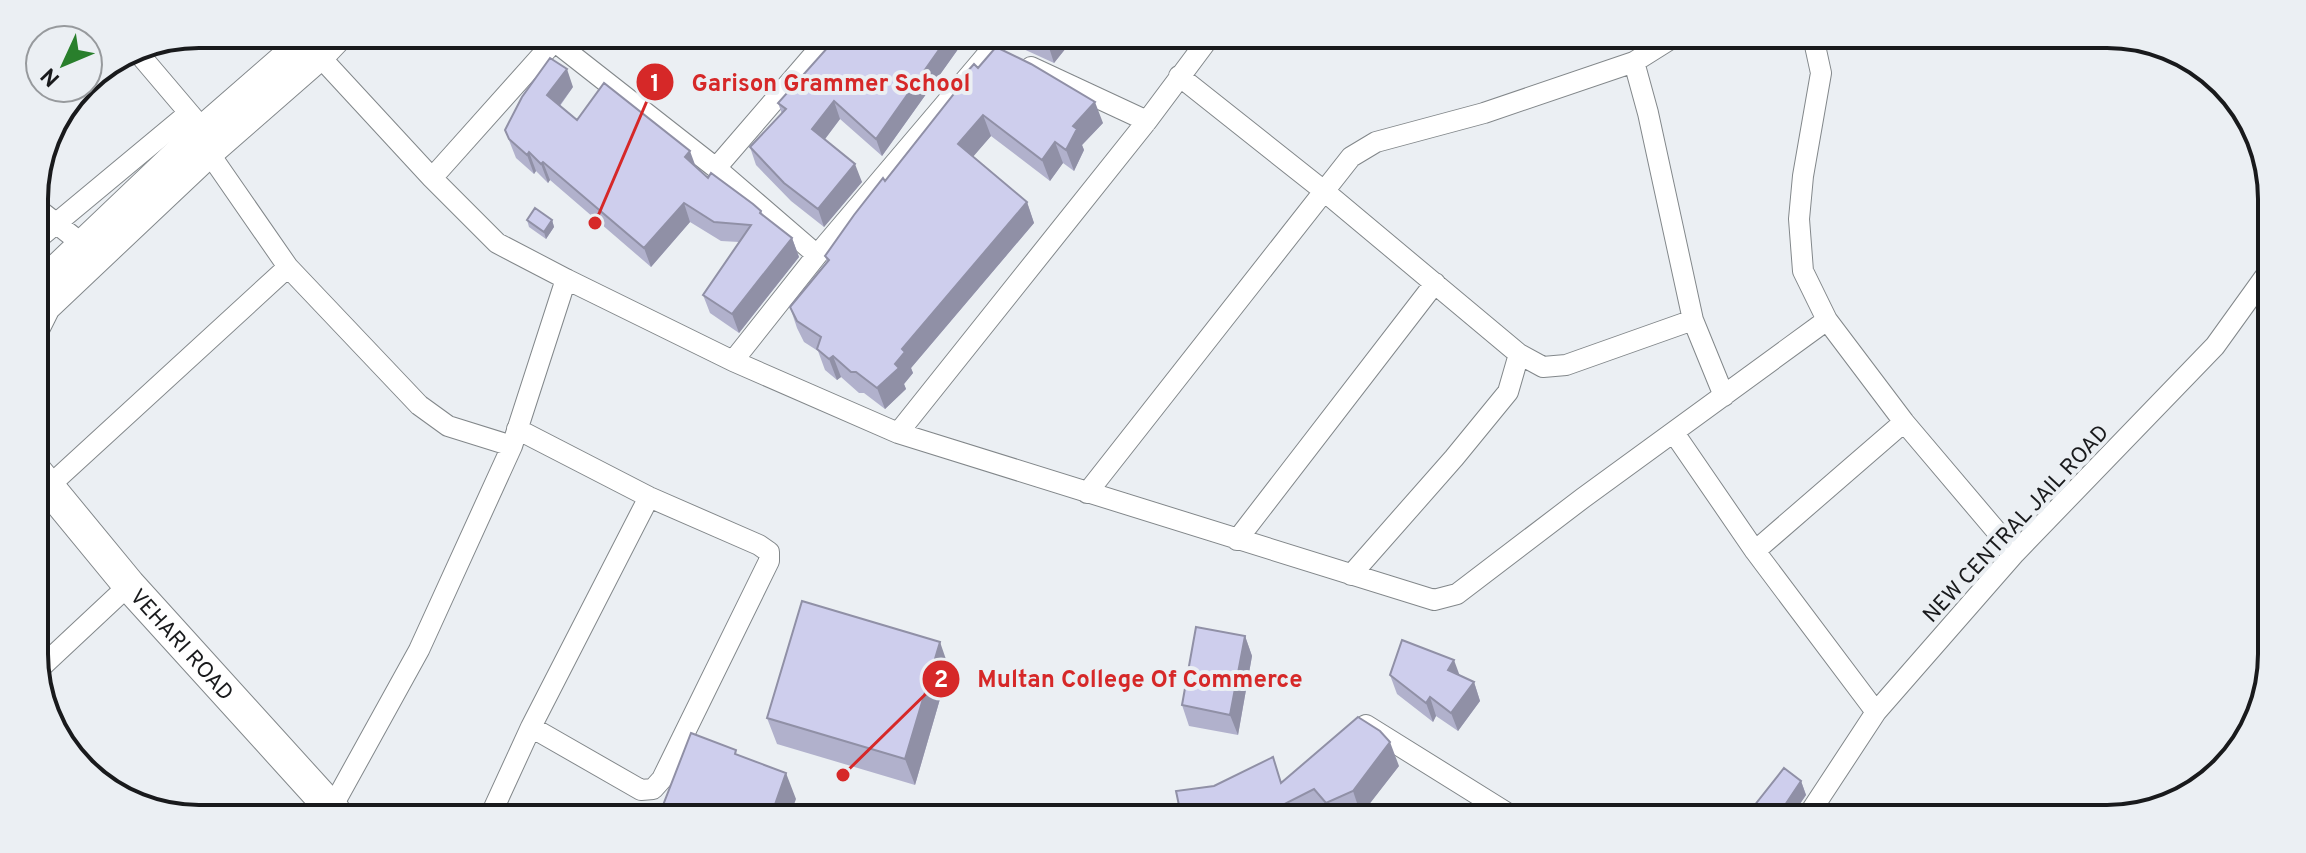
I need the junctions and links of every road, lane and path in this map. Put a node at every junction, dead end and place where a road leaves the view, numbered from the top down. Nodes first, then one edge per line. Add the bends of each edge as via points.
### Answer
1 (308, 48) edge
2 (317, 48) edge
3 (547, 48) edge
4 (568, 48) edge
5 (820, 48) edge
6 (1201, 48) edge
7 (1656, 48) edge
8 (1816, 48) edge
9 (1005, 51) edge
10 (143, 59) edge
11 (1634, 62) junction
12 (1179, 76) junction
13 (1147, 121) junction
14 (204, 136) junction
15 (716, 168) junction
16 (432, 178) junction
17 (1324, 191) junction
18 (48, 217) edge
19 (55, 222) junction
20 (48, 229) edge
21 (92, 252) junction
22 (817, 255) junction
23 (288, 267) junction
24 (566, 279) junction
25 (48, 281) edge
26 (1435, 283) junction
27 (2258, 286) edge
28 (48, 305) edge
29 (1693, 320) junction
30 (1827, 320) junction
31 (1519, 354) junction
32 (733, 361) junction
33 (1724, 396) junction
34 (1904, 422) junction
35 (898, 433) junction
36 (1674, 433) junction
37 (514, 438) junction
38 (48, 474) edge
39 (48, 486) edge
40 (1087, 493) junction
41 (649, 497) junction
42 (1237, 540) junction
43 (1755, 551) junction
44 (2015, 553) junction
45 (1351, 575) junction
46 (129, 585) junction
47 (48, 661) edge
48 (1876, 712) junction
49 (1362, 723) edge
50 (531, 727) junction
51 (327, 805) edge
52 (334, 805) edge
53 (495, 805) edge
54 (1494, 805) edge
55 (1815, 805) edge

1 - 14 main road
2 - 16 street
3 - 16 street
4 - 15 street
5 - 15 street
6 - 12 street
7 - 11 street
8 - 30 street via 1821,73 1799,219 1803,271
9 - 13 street
9 - 22 street
10 - 14 street
11 - 17 street via 1484,113 1376,142 1351,157
11 - 29 street
12 - 13 street
12 - 17 street
13 - 35 street
14 - 19 street
14 - 21 main road
14 - 23 street
15 - 22 street
16 - 24 street via 497,243
17 - 26 street
17 - 40 street
18 - 19 street
19 - 20 street
19 - 21 street
21 - 25 main road
21 - 28 main road
22 - 32 street
23 - 37 street via 419,405 448,426
23 - 38 street
24 - 32 street
24 - 37 street
26 - 31 street
26 - 42 street
27 - 44 street, NEW CENTRAL JAIL ROAD via 2215,346
29 - 31 street via 1566,365 1543,367
29 - 33 street
30 - 33 street
30 - 34 street
31 - 45 street via 1508,392
32 - 35 street
33 - 36 street
34 - 43 street
34 - 44 street
35 - 40 street
36 - 43 street
36 - 45 street via 1457,594 1434,600
37 - 41 street
37 - 52 street via 419,650
39 - 46 main road, VEHARI ROAD
40 - 42 street
41 - 50 street
41 - 50 street via 769,552 662,779 653,789 641,790
42 - 45 street
43 - 48 street
44 - 48 street, NEW CENTRAL JAIL ROAD
46 - 47 street
46 - 51 main road, VEHARI ROAD
48 - 55 street, NEW CENTRAL JAIL ROAD
49 - 54 street
50 - 53 street

